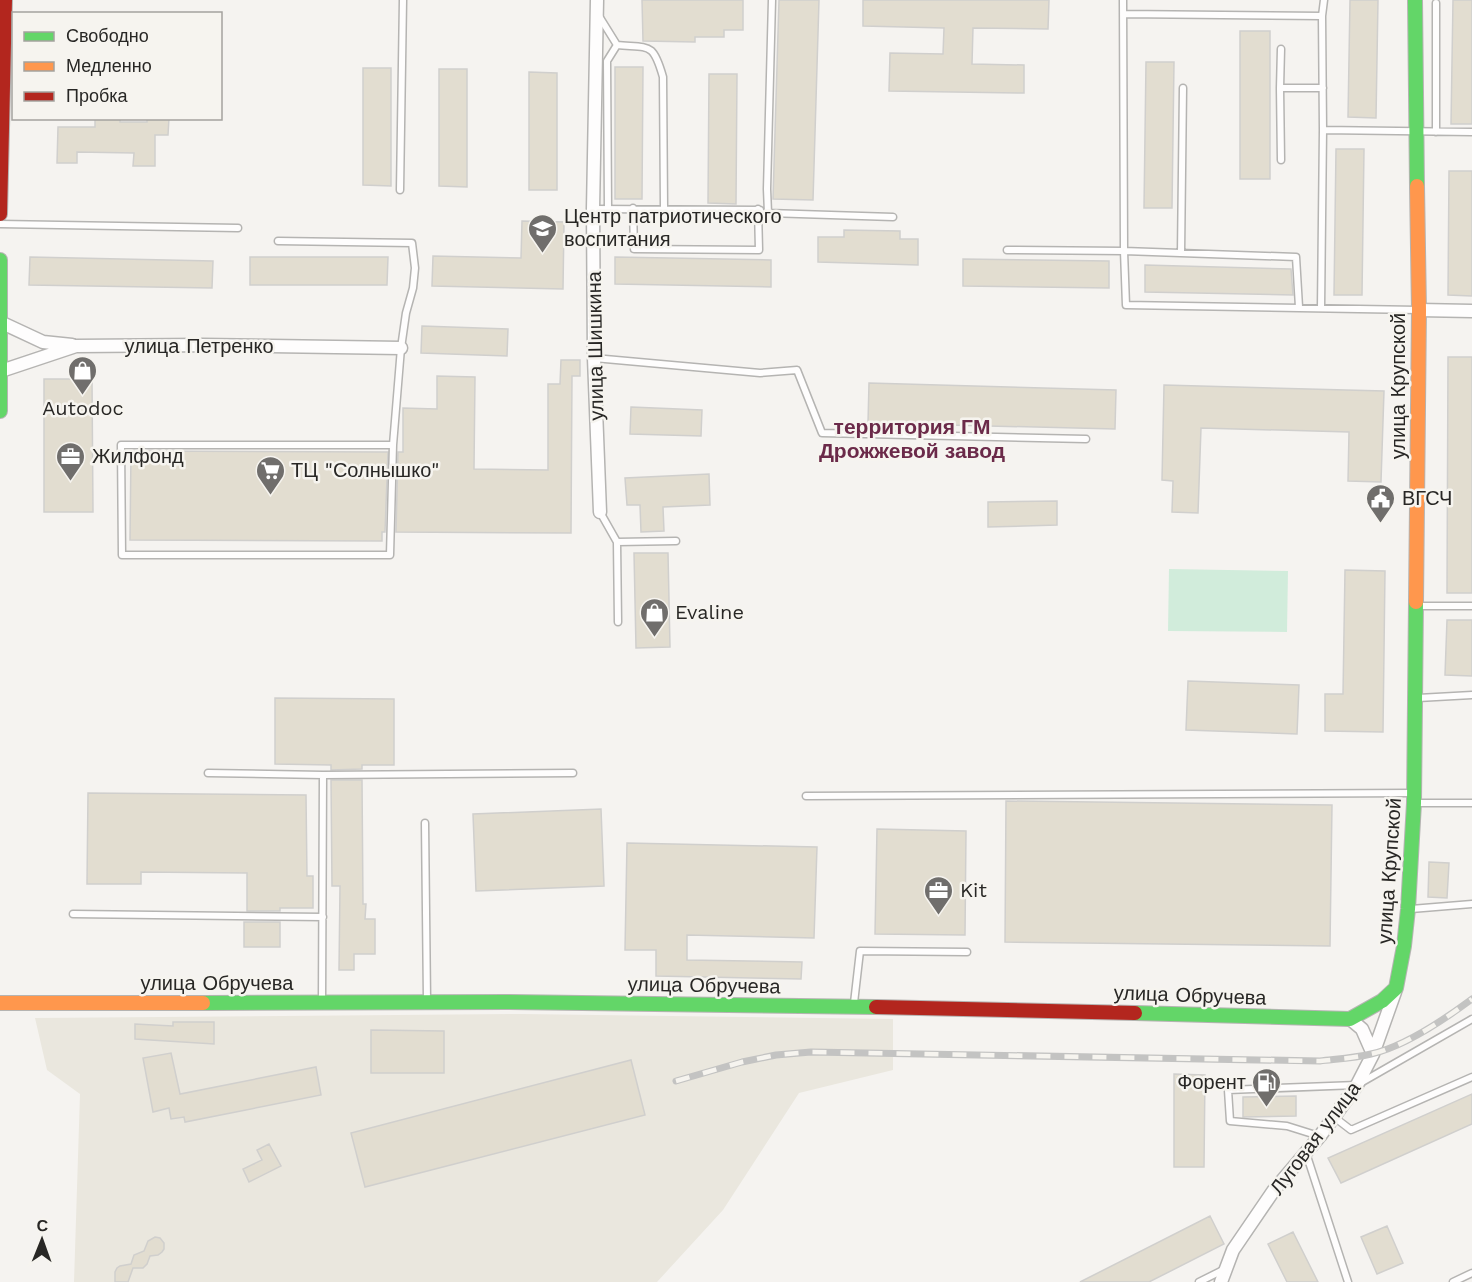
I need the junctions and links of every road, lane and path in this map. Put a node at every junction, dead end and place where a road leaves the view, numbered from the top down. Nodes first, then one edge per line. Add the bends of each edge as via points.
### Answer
1 (5, 0) edge
2 (403, 0) edge
3 (772, 0) edge
4 (1123, 0) edge
5 (1324, 0) edge
6 (1415, 0) edge
7 (1436, 3) dead end
8 (597, 6) edge
9 (1124, 14) junction
10 (1322, 16) junction
11 (617, 45) junction
12 (1281, 50) dead end
13 (1183, 88) dead end
14 (1280, 88) junction
15 (1323, 88) junction
16 (1323, 130) junction
17 (1416, 132) junction
18 (1436, 132) junction
19 (1472, 132) edge
20 (1281, 160) dead end
21 (400, 190) dead end
22 (593, 208) junction
23 (633, 208) junction
24 (664, 208) junction
25 (608, 209) junction
26 (758, 209) junction
27 (768, 213) junction
28 (0, 214) edge
29 (893, 217) dead end
30 (0, 224) edge
31 (238, 228) dead end
32 (278, 241) dead end
33 (1006, 249) dead end
34 (1124, 251) junction
35 (1181, 253) junction
36 (0, 260) edge
37 (1299, 307) junction
38 (1321, 308) junction
39 (1419, 310) junction
40 (1472, 311) edge
41 (0, 322) edge
42 (76, 346) junction
43 (401, 348) junction
44 (594, 358) junction
45 (1, 371) edge
46 (0, 411) edge
47 (1086, 439) dead end
48 (393, 445) junction
49 (600, 512) joint
50 (676, 541) dead end
51 (617, 542) junction
52 (1416, 606) junction
53 (1472, 606) edge
54 (618, 622) dead end
55 (1472, 695) edge
56 (1415, 698) junction
57 (208, 773) dead end
58 (573, 773) dead end
59 (323, 775) junction
60 (806, 796) dead end
61 (1414, 798) junction
62 (1472, 803) edge
63 (425, 823) dead end
64 (1472, 904) edge
65 (1408, 909) junction
66 (73, 914) dead end
67 (323, 918) junction
68 (967, 952) dead end
69 (1396, 988) junction
70 (322, 1002) junction
71 (427, 1002) junction
72 (0, 1003) edge
73 (854, 1006) junction
74 (1350, 1019) junction
75 (1472, 1019) edge
76 (1373, 1054) junction
77 (1472, 1077) edge
78 (1357, 1085) junction
79 (1334, 1116) junction
80 (1320, 1136) junction
81 (1305, 1153) junction
82 (1226, 1268) junction
83 (1472, 1273) edge
84 (1199, 1282) edge
85 (1221, 1282) edge
86 (1348, 1282) edge
87 (1453, 1282) edge

1 - 28 main road
2 - 21 lane
3 - 27 lane
4 - 9 lane
5 - 10 lane
6 - 17 main road, улица Крупской
7 - 18 lane
8 - 11 lane
8 - 22 street, улица Шишкина
9 - 10 lane
9 - 34 lane
10 - 15 lane
11 - 24 lane via 648,48 655,53 663,77
11 - 25 lane via 607,62
12 - 14 lane
13 - 35 lane
14 - 15 lane
14 - 20 lane
15 - 16 lane
16 - 17 lane
16 - 38 lane
17 - 18 lane
17 - 39 main road, улица Крупской
18 - 19 lane
22 - 25 lane
22 - 44 street, улица Шишкина
23 - 24 lane
23 - 25 lane
23 - 26 lane via 634,249 748,250 759,250
24 - 26 lane
26 - 27 lane
27 - 29 lane
30 - 31 lane
32 - 43 lane via 412,243 413,288
33 - 34 lane
34 - 35 lane
34 - 37 lane via 1126,305
35 - 37 lane via 1296,257
36 - 41 main road
37 - 38 lane
38 - 39 lane
39 - 40 street
39 - 52 main road, улица Крупской
41 - 42 street via 43,342
41 - 45 main road
42 - 43 street, улица Петренко
42 - 45 street, улица Петренко
43 - 48 lane
44 - 47 lane via 760,373 797,370 822,433
44 - 49 street, улица Шишкина
45 - 46 main road
48 - 48 lane via 390,555 122,555 121,445
49 - 51 lane
50 - 51 lane
51 - 54 lane
52 - 53 lane
52 - 56 main road, улица Крупской
55 - 56 lane
56 - 61 main road, улица Крупской
57 - 59 lane
58 - 59 lane
59 - 67 lane
60 - 61 lane
61 - 62 lane
61 - 65 main road, улица Крупской
63 - 71 lane
64 - 65 lane
65 - 69 main road, улица Крупской
66 - 67 lane
67 - 70 lane
68 - 73 lane via 860,951
69 - 74 main road
69 - 76 street, Луговая улица
70 - 71 main road, улица Обручева
70 - 72 main road, улица Обручева
71 - 73 main road, улица Обручева
73 - 74 main road, улица Обручева
74 - 76 street via 1362,1029
75 - 78 lane
76 - 78 street, Луговая улица
77 - 79 lane via 1351,1130
78 - 79 street, Луговая улица
78 - 80 lane via 1228,1090 1230,1121 1287,1126
79 - 80 street, Луговая улица
80 - 81 street, Луговая улица
81 - 82 street, Луговая улица via 1274,1190 1233,1250
81 - 86 lane
82 - 84 lane
82 - 85 street, Луговая улица
83 - 87 lane

